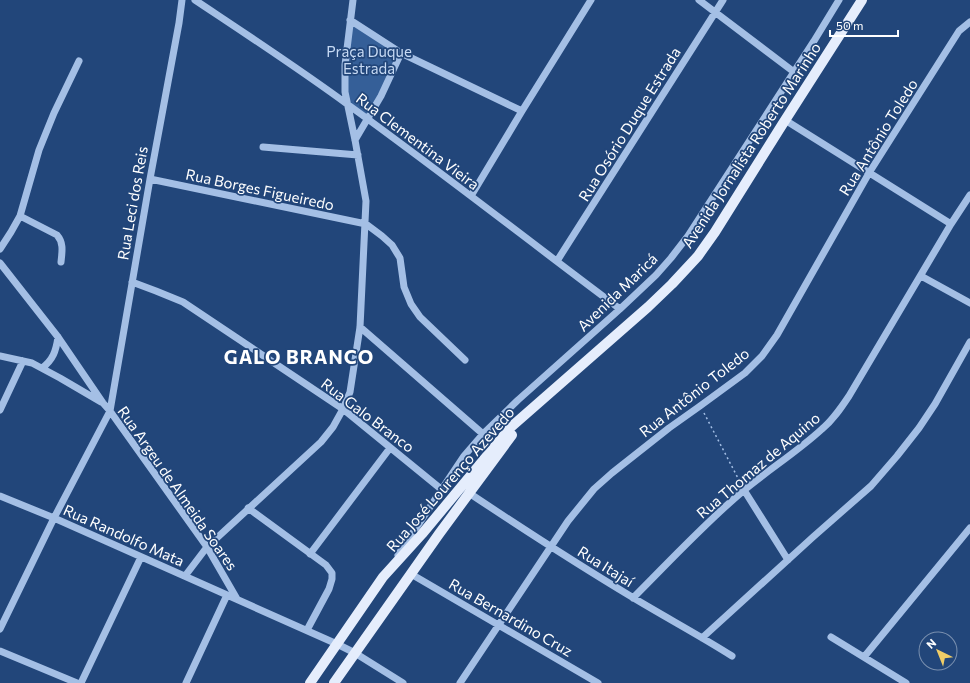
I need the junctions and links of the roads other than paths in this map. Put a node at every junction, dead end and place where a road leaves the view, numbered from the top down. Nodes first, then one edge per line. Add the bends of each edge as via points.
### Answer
1 (182, 0) edge
2 (195, 0) edge
3 (354, 0) edge
4 (591, 0) edge
5 (699, 0) edge
6 (723, 0) edge
7 (839, 0) edge
8 (862, 0) edge
9 (715, 12) junction
10 (350, 20) junction
11 (970, 22) edge
12 (401, 53) junction
13 (79, 61) dead end
14 (794, 72) junction
15 (347, 104) junction
16 (522, 111) junction
17 (368, 119) junction
18 (785, 120) junction
19 (355, 140) junction
20 (263, 147) dead end
21 (358, 155) junction
22 (869, 173) junction
23 (150, 179) junction
24 (970, 195) edge
25 (471, 196) junction
26 (20, 216) junction
27 (366, 224) junction
28 (951, 224) junction
29 (0, 249) edge
30 (557, 261) junction
31 (62, 262) dead end
32 (0, 263) edge
33 (921, 276) junction
34 (132, 282) junction
35 (970, 303) edge
36 (620, 309) junction
37 (360, 327) junction
38 (58, 337) junction
39 (970, 342) edge
40 (0, 356) edge
41 (465, 360) dead end
42 (23, 361) junction
43 (42, 368) junction
44 (103, 403) junction
45 (343, 409) junction
46 (0, 410) edge
47 (110, 411) junction
48 (530, 411) junction
49 (483, 434) junction
50 (390, 448) junction
51 (441, 489) junction
52 (744, 490) junction
53 (469, 493) junction
54 (0, 496) edge
55 (248, 508) junction
56 (54, 518) junction
57 (970, 528) edge
58 (207, 547) junction
59 (551, 547) junction
60 (310, 554) junction
61 (141, 557) junction
62 (788, 560) junction
63 (411, 574) junction
64 (185, 576) junction
65 (384, 577) junction
66 (227, 595) junction
67 (633, 598) junction
68 (237, 600) junction
69 (499, 626) junction
70 (0, 629) edge
71 (307, 630) junction
72 (831, 637) dead end
73 (702, 638) junction
74 (336, 644) junction
75 (0, 651) edge
76 (355, 654) junction
77 (732, 656) dead end
78 (864, 657) junction
79 (77, 683) edge
80 (81, 683) edge
81 (186, 683) edge
82 (310, 683) edge
83 (334, 683) edge
84 (404, 683) edge
85 (460, 683) edge
86 (598, 683) edge
87 (906, 683) edge

1 - 23 street, Rua Leci dos Reis
2 - 15 street, Rua Clementina Vieira
3 - 10 street
4 - 16 street
5 - 9 street
6 - 9 street, Rua Osório Duque Estrada
7 - 14 street, Avenida Maricá
8 - 18 main road, Avenida Jornalista Roberto Marinho
9 - 14 street
9 - 30 street, Rua Osório Duque Estrada
10 - 12 street
10 - 15 street via 345,92
11 - 22 street, Rua Antônio Toledo via 959,31
12 - 16 street
12 - 17 street
13 - 26 street via 39,150
14 - 36 street, Avenida Maricá via 688,236 656,275
15 - 17 street, Rua Clementina Vieira
15 - 19 street
16 - 25 street
17 - 19 street
17 - 25 street, Rua Clementina Vieira
18 - 22 street
18 - 48 main road, Avenida Jornalista Roberto Marinho via 698,256 648,307
19 - 21 street
20 - 21 street
21 - 27 street via 366,201
22 - 28 street
22 - 59 street, Rua Antônio Toledo via 777,335 762,356 745,373 669,428 594,489
23 - 27 street, Rua Borges Figueiredo
23 - 34 street, Rua Leci dos Reis
24 - 28 street, Rua Thomaz de Aquino
25 - 30 street, Rua Clementina Vieira
26 - 29 street
26 - 31 street via 60,238
27 - 37 street
27 - 41 street via 392,245 400,258 404,288 420,317
28 - 33 street, Rua Thomaz de Aquino
30 - 36 street, Rua Clementina Vieira
32 - 38 street, Rua Argeu de Almeida Soares
33 - 35 street
33 - 52 street, Rua Thomaz de Aquino via 838,412 808,442
34 - 45 street, Rua Galo Branco via 183,302
34 - 47 street, Rua Leci dos Reis
36 - 49 street, Avenida Maricá
37 - 45 street via 350,392
37 - 49 street
38 - 43 street via 54,356
38 - 44 street, Rua Argeu de Almeida Soares
39 - 62 street via 935,404 897,456 871,486
40 - 42 street
42 - 43 street
42 - 46 street
43 - 44 street
44 - 47 street, Rua Argeu de Almeida Soares
45 - 50 street, Rua Galo Branco
45 - 55 street via 321,442
47 - 56 street, Rua Leci dos Reis
47 - 58 street, Rua Argeu de Almeida Soares
48 - 53 main road, Rua José Lourenço Azevedo
48 - 65 main road, Rua José Lourenço Azevedo via 511,427
49 - 51 street, Avenida Maricá
50 - 51 street, Rua Galo Branco
50 - 60 street
51 - 65 street, Avenida Maricá
52 - 62 street
52 - 67 street, Rua Thomaz de Aquino via 719,511
53 - 59 street, Rua Itajaí
53 - 63 main road, Rua José Lourenço Azevedo
54 - 56 street, Rua Randolfo Mata
55 - 58 street
55 - 60 street
56 - 61 street, Rua Randolfo Mata
56 - 70 street, Rua Leci dos Reis
57 - 78 street
58 - 64 street
58 - 68 street, Rua Argeu de Almeida Soares
59 - 67 street, Rua Itajaí
59 - 69 street, Rua Antônio Toledo
60 - 71 street via 326,565 332,573 332,579
61 - 64 street, Rua Randolfo Mata
61 - 80 street
62 - 73 street
63 - 69 street, Rua Bernardino Cruz
63 - 76 main road, Rua José Lourenço Azevedo
64 - 66 street, Rua Randolfo Mata
65 - 74 main road, Rua José Lourenço Azevedo
66 - 68 street, Rua Randolfo Mata
66 - 81 street
67 - 73 street, Rua Itajaí
68 - 71 street
69 - 85 street, Rua Antônio Toledo
69 - 86 street, Rua Bernardino Cruz
71 - 74 street
72 - 78 street
73 - 77 street, Rua Itajaí
74 - 76 street
74 - 82 main road, Rua José Lourenço Azevedo
75 - 79 street
76 - 83 main road, Rua José Lourenço Azevedo
76 - 84 street
78 - 87 street

